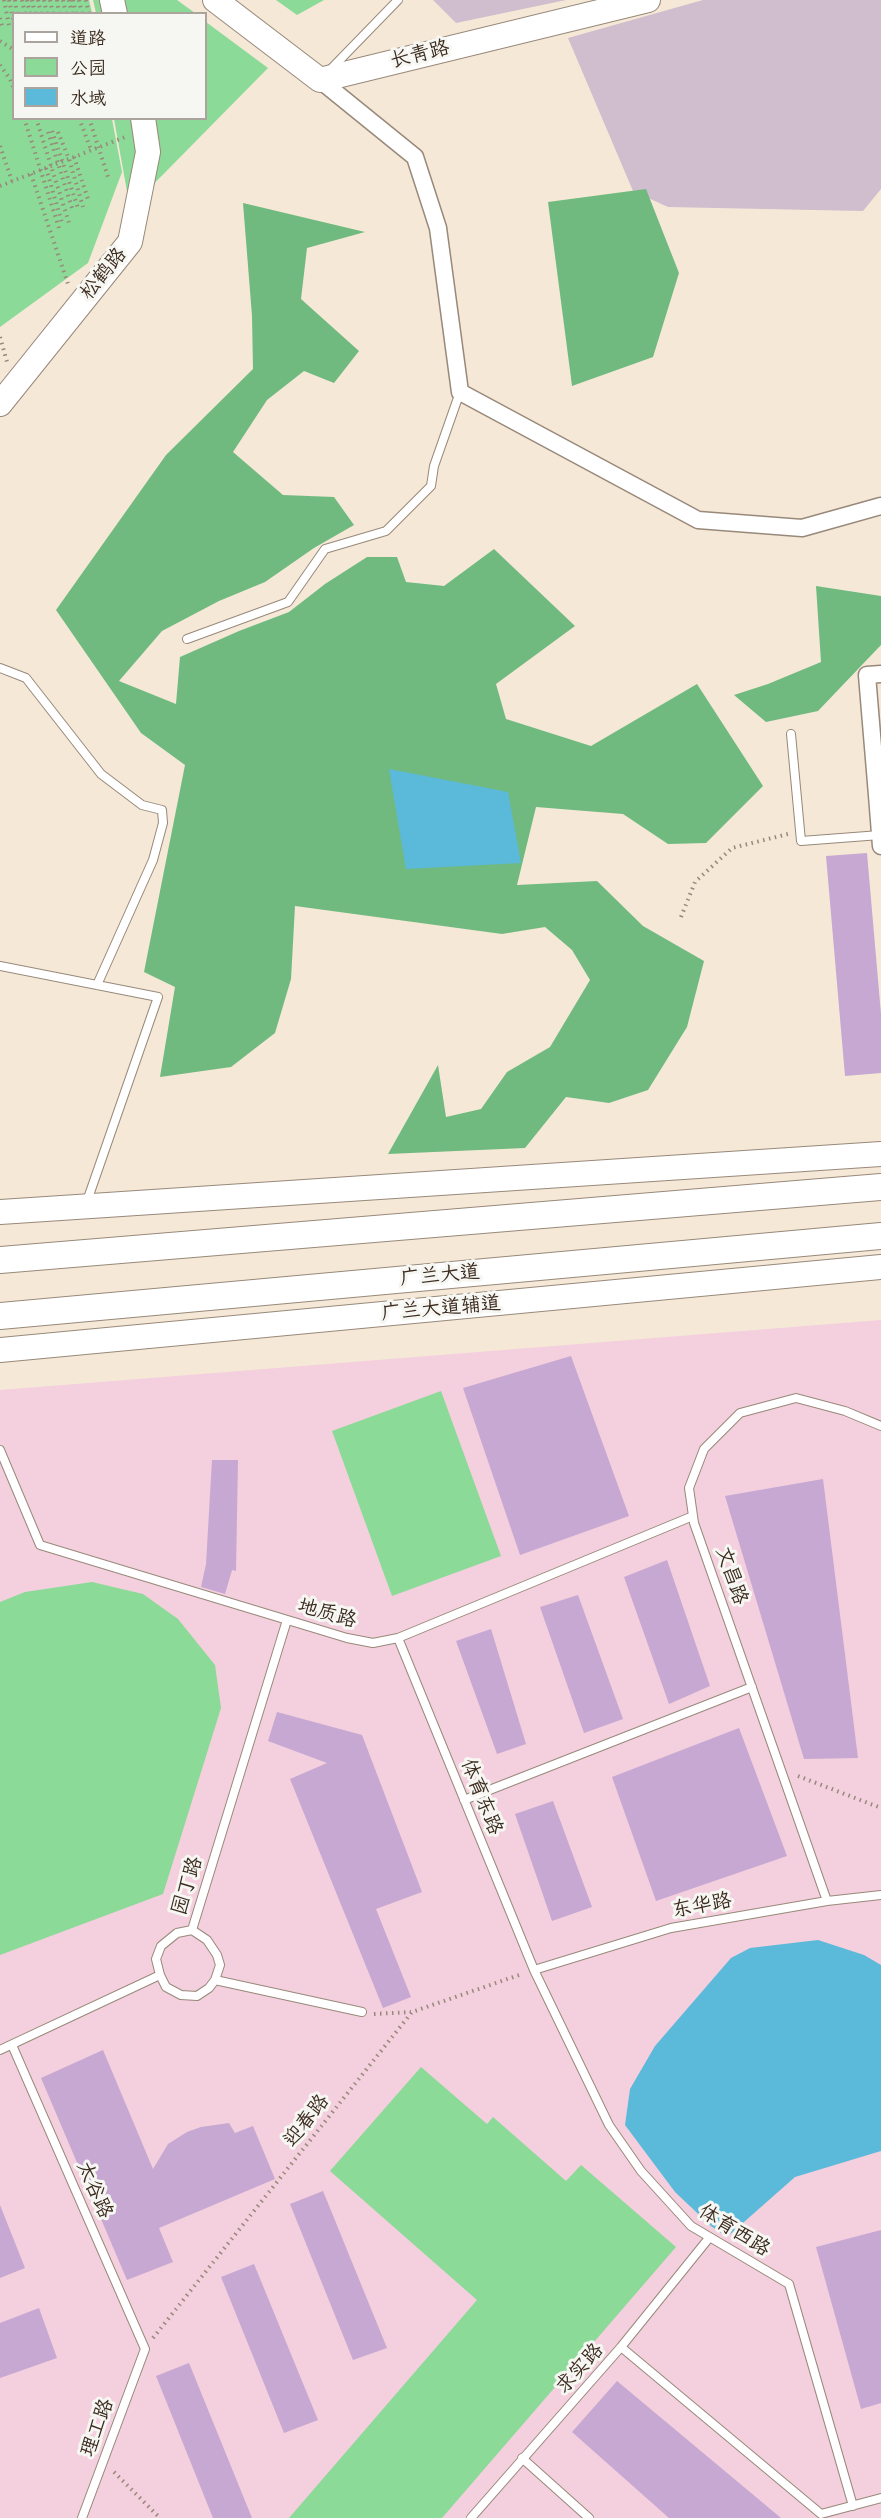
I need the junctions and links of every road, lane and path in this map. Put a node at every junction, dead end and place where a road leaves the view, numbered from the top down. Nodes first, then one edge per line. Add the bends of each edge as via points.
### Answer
1 (4, 0) edge
2 (215, 0) edge
3 (398, 0) edge
4 (648, 0) edge
5 (0, 18) edge
6 (9, 25) dead end
7 (2, 26) dead end
8 (0, 65) edge
9 (320, 80) junction
10 (12, 84) edge
11 (25, 120) edge
12 (37, 120) edge
13 (80, 120) edge
14 (90, 120) edge
15 (144, 124) edge
16 (50, 131) dead end
17 (58, 132) dead end
18 (0, 146) edge
19 (99, 147) junction
20 (91, 150) junction
21 (74, 157) junction
22 (69, 159) junction
23 (61, 162) junction
24 (52, 165) junction
25 (44, 169) junction
26 (31, 174) junction
27 (108, 177) dead end
28 (12, 181) junction
29 (0, 186) edge
30 (88, 199) dead end
31 (73, 211) dead end
32 (62, 223) dead end
33 (69, 223) dead end
34 (59, 228) dead end
35 (76, 309) junction
36 (460, 392) junction
37 (0, 404) edge
38 (881, 506) edge
39 (187, 639) dead end
40 (0, 668) edge
41 (881, 674) edge
42 (791, 734) dead end
43 (879, 795) edge
44 (800, 831) junction
45 (880, 840) edge
46 (681, 916) dead end
47 (0, 966) edge
48 (97, 985) junction
49 (881, 1154) edge
50 (881, 1187) edge
51 (85, 1207) junction
52 (0, 1212) edge
53 (881, 1236) edge
54 (0, 1260) edge
55 (881, 1267) edge
56 (0, 1316) edge
57 (0, 1350) edge
58 (881, 1426) edge
59 (0, 1450) edge
60 (693, 1516) junction
61 (287, 1620) junction
62 (398, 1638) junction
63 (752, 1687) junction
64 (782, 1771) junction
65 (464, 1800) junction
66 (881, 1808) edge
67 (881, 1895) edge
68 (827, 1901) junction
69 (192, 1930) junction
70 (534, 1970) junction
71 (160, 1975) junction
72 (215, 1980) junction
73 (362, 2012) joint
74 (412, 2012) junction
75 (12, 2045) junction
76 (0, 2050) edge
77 (709, 2238) junction
78 (621, 2347) junction
79 (145, 2349) junction
80 (522, 2458) junction
81 (103, 2463) junction
82 (881, 2498) edge
83 (853, 2506) junction
84 (82, 2518) edge
85 (160, 2518) edge
86 (471, 2518) edge
87 (589, 2518) edge

1 - 6 path
2 - 9 main road
3 - 9 lane
4 - 9 main road, 长青路
5 - 7 path
8 - 10 path
9 - 36 street via 415,157 438,228
11 - 25 path
12 - 24 path
13 - 20 path
14 - 19 path
15 - 19 path
15 - 35 main road, 松鹤路 via 148,152 130,242
16 - 23 path
17 - 22 path
18 - 28 path
19 - 20 path
19 - 27 path
20 - 21 path
21 - 22 path
21 - 30 path
22 - 23 path
22 - 23 path via 80,208
23 - 24 path
23 - 31 path
24 - 25 path
24 - 33 path
25 - 26 path
25 - 32 path
25 - 34 path
26 - 28 path
26 - 35 path
28 - 29 path
35 - 37 main road, 松鹤路
36 - 38 street via 698,520 802,528
36 - 39 lane via 434,466 431,486 386,531 326,549 288,602
40 - 48 lane via 26,678 100,774 142,805 162,810 163,823 153,860
41 - 43 street via 867,675
42 - 44 lane
43 - 45 street
44 - 45 lane via 801,841
44 - 46 path via 732,848 695,882
47 - 48 lane
48 - 51 lane via 158,997
49 - 51 main road
50 - 54 main road
51 - 52 main road
53 - 56 main road, 广兰大道
55 - 57 main road, 广兰大道辅道
58 - 60 lane, 文昌路 via 796,1398 740,1413 704,1449 689,1488
59 - 61 lane, 地质路 via 40,1545
60 - 62 lane, 地质路
60 - 63 lane, 文昌路
61 - 62 lane, 地质路 via 373,1643
61 - 69 lane, 园丁路
62 - 65 lane, 体育东路
63 - 64 lane, 文昌路
63 - 65 lane
64 - 66 path
64 - 68 lane, 文昌路
65 - 70 lane, 体育东路
67 - 68 lane, 东华路
68 - 70 lane, 东华路 via 671,1928
69 - 71 lane, 园丁路 via 177,1933 161,1946 156,1959
69 - 72 lane via 207,1940 217,1955 220,1965
70 - 74 path
70 - 77 lane, 体育西路 via 609,2125 674,2210
71 - 72 lane via 166,1987 181,1995 197,1996
71 - 75 lane
72 - 73 lane
73 - 74 path
74 - 79 path, 迎春路
75 - 76 lane
75 - 79 lane, 太谷路
77 - 78 lane, 求实路
77 - 83 lane, 体育西路 via 789,2284
78 - 80 lane, 求实路
78 - 83 lane via 821,2514
79 - 81 lane, 理工路
80 - 86 lane, 求实路
80 - 87 lane
81 - 84 lane, 理工路
81 - 85 path
82 - 83 lane

